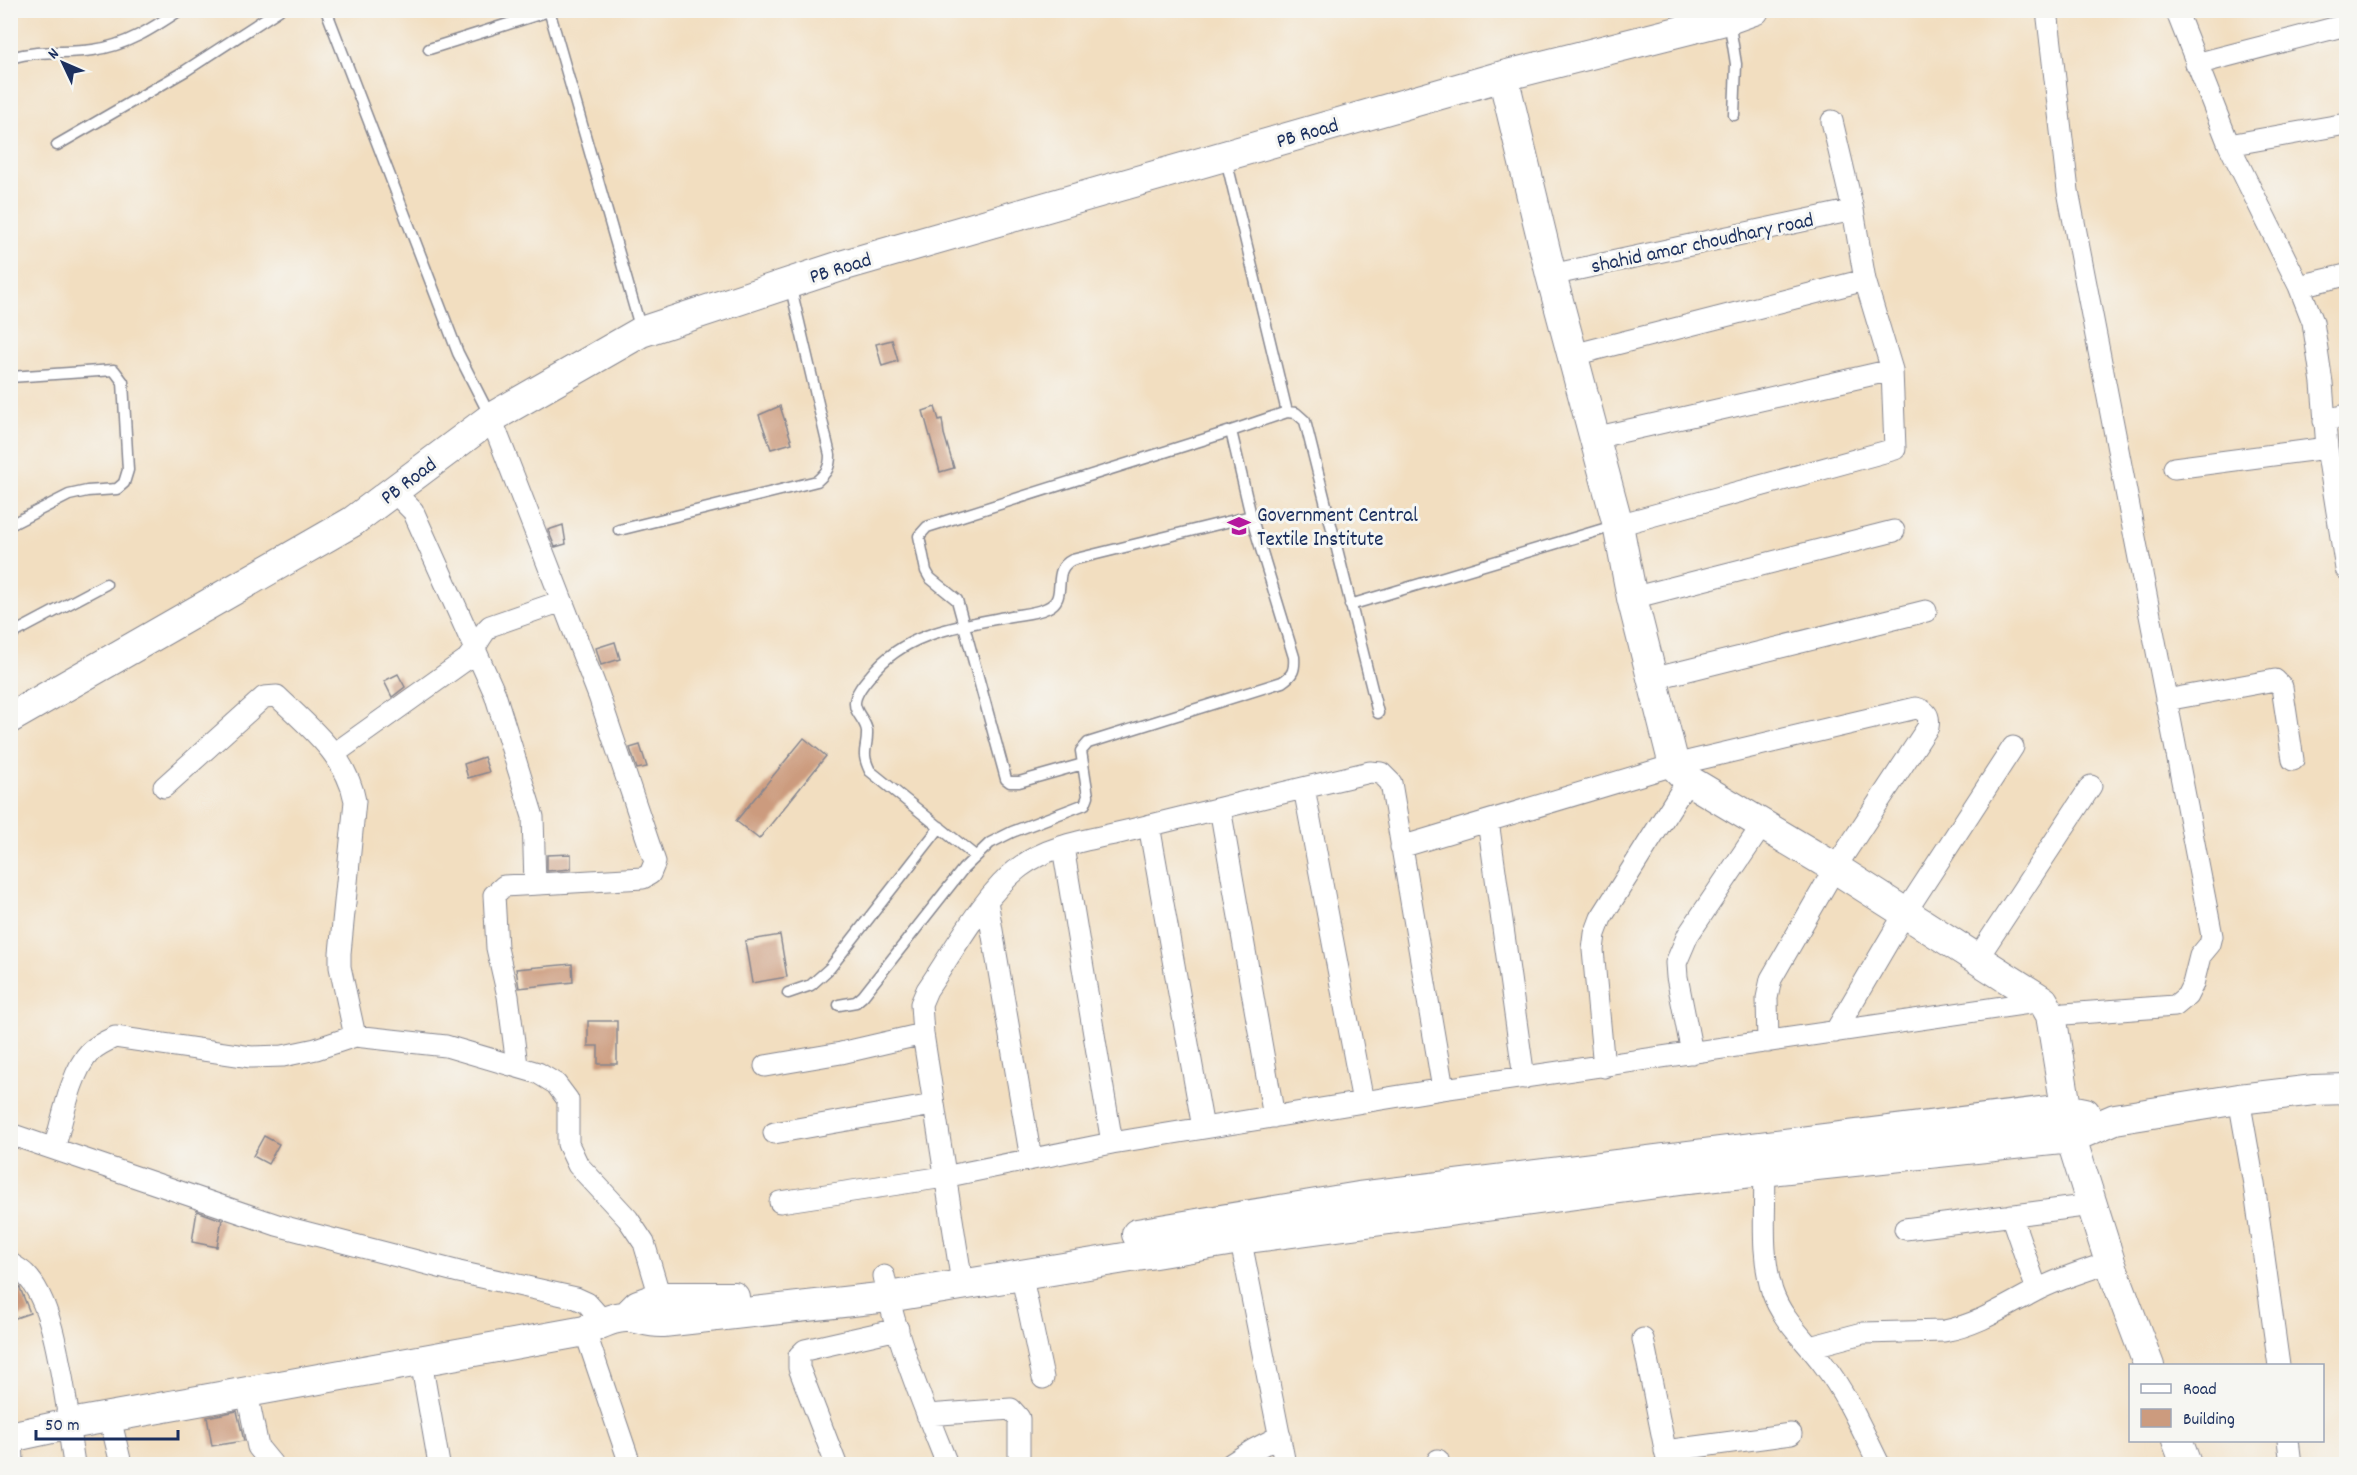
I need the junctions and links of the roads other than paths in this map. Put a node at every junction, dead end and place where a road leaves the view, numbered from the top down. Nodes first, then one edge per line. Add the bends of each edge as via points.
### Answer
1 (180, 10) edge
2 (279, 10) edge
3 (326, 10) edge
4 (2047, 10) edge
5 (2176, 10) edge
6 (549, 11) edge
7 (1742, 15) edge
8 (2346, 25) edge
9 (429, 49) dead end
10 (10, 58) edge
11 (2196, 64) junction
12 (1503, 76) junction
13 (1734, 115) dead end
14 (1832, 121) dead end
15 (2346, 124) edge
16 (2229, 144) junction
17 (57, 145) dead end
18 (1225, 156) junction
19 (1853, 210) junction
20 (1551, 275) junction
21 (2346, 275) edge
22 (1865, 280) junction
23 (789, 283) junction
24 (2299, 286) junction
25 (641, 332) junction
26 (1573, 355) junction
27 (1892, 370) junction
28 (10, 376) edge
29 (1287, 412) junction
30 (2346, 415) edge
31 (490, 418) junction
32 (2324, 421) junction
33 (1231, 431) junction
34 (1594, 438) junction
35 (2327, 448) junction
36 (2174, 468) dead end
37 (393, 491) junction
38 (2341, 496) edge
39 (1251, 516) junction
40 (10, 525) edge
41 (1618, 525) junction
42 (619, 530) dead end
43 (1894, 531) dead end
44 (2346, 569) edge
45 (106, 584) dead end
46 (1632, 598) junction
47 (562, 601) junction
48 (1350, 605) junction
49 (1926, 611) dead end
50 (964, 625) junction
51 (10, 635) edge
52 (474, 651) junction
53 (1652, 679) junction
54 (2166, 700) junction
55 (1378, 713) dead end
56 (10, 718) edge
57 (2013, 747) dead end
58 (334, 754) junction
59 (2293, 760) dead end
60 (1083, 764) junction
61 (1681, 773) junction
62 (2091, 786) dead end
63 (164, 787) dead end
64 (1304, 788) junction
65 (1220, 808) junction
66 (1488, 821) junction
67 (1763, 824) junction
68 (1149, 825) junction
69 (939, 827) junction
70 (1063, 847) junction
71 (1401, 847) junction
72 (975, 856) junction
73 (1835, 868) junction
74 (534, 884) junction
75 (987, 902) junction
76 (1905, 913) junction
77 (1977, 959) junction
78 (788, 993) dead end
79 (839, 1005) dead end
80 (2047, 1008) junction
81 (1835, 1032) junction
82 (923, 1034) junction
83 (355, 1036) junction
84 (1768, 1042) junction
85 (1692, 1053) junction
86 (517, 1065) junction
87 (765, 1066) dead end
88 (1604, 1067) junction
89 (1524, 1078) junction
90 (1443, 1089) junction
91 (2346, 1089) edge
92 (2239, 1099) junction
93 (1363, 1102) junction
94 (933, 1105) junction
95 (2065, 1109) junction
96 (1274, 1118) junction
97 (2115, 1119) junction
98 (1203, 1128) junction
99 (774, 1133) dead end
100 (10, 1134) edge
101 (2071, 1138) junction
102 (1112, 1143) junction
103 (54, 1149) junction
104 (1031, 1159) junction
105 (1764, 1159) junction
106 (944, 1177) junction
107 (780, 1202) dead end
108 (2092, 1205) junction
109 (2012, 1215) junction
110 (1238, 1228) junction
111 (1905, 1228) dead end
112 (2110, 1262) junction
113 (1036, 1265) junction
114 (16, 1273) edge
115 (961, 1273) junction
116 (886, 1286) junction
117 (2037, 1290) junction
118 (662, 1310) junction
119 (605, 1323) junction
120 (898, 1329) junction
121 (1643, 1339) dead end
122 (1810, 1347) junction
123 (421, 1360) junction
124 (2149, 1364) edge
125 (2279, 1364) edge
126 (1043, 1378) dead end
127 (247, 1392) junction
128 (927, 1415) junction
129 (110, 1418) junction
130 (69, 1424) junction
131 (1791, 1434) dead end
132 (1280, 1436) junction
133 (2178, 1442) edge
134 (2288, 1442) edge
135 (12, 1446) edge
136 (1666, 1458) edge
137 (74, 1464) edge
138 (121, 1464) edge
139 (272, 1464) edge
140 (439, 1464) edge
141 (630, 1464) edge
142 (836, 1464) edge
143 (947, 1464) edge
144 (1019, 1464) edge
145 (1231, 1464) edge
146 (1285, 1464) edge
147 (1879, 1464) edge
148 (2186, 1464) edge
149 (2291, 1464) edge

1 - 10 lane via 135,39 118,45
2 - 17 lane via 186,71
3 - 31 lane via 458,353
4 - 54 street via 2068,191
5 - 11 street
6 - 9 lane
6 - 25 lane
7 - 12 street, PB Road
7 - 13 lane
8 - 11 street
11 - 16 street
12 - 18 street, PB Road
12 - 20 street
14 - 19 street
15 - 16 street
16 - 24 street
18 - 23 street, PB Road
18 - 29 lane
19 - 20 street, shahid amar choudhary road
19 - 22 street
20 - 26 street
21 - 24 street
22 - 26 street
22 - 27 street
23 - 25 street, PB Road
23 - 42 lane via 830,455 827,472 817,481
24 - 32 street via 2313,322
25 - 31 street, PB Road
26 - 34 street
27 - 34 street
27 - 41 street via 1896,449
28 - 40 lane via 114,370 123,382 128,470 124,483 117,489 69,495
29 - 33 lane
29 - 48 lane via 1296,413 1305,421
30 - 32 street
31 - 37 street, PB Road
31 - 47 street
32 - 35 street
33 - 39 lane
33 - 50 lane via 927,527 920,536 926,571 936,585 957,600
34 - 41 street
35 - 36 street
35 - 38 street
37 - 52 street via 413,511
37 - 56 street, PB Road via 352,522
38 - 44 street
39 - 50 lane via 1072,560 1061,570 1058,597 1052,605
39 - 60 lane via 1294,657 1291,676 1095,740 1083,747
41 - 46 street
41 - 48 lane
43 - 46 street
45 - 51 lane
46 - 53 street
47 - 52 street via 490,626
47 - 74 street via 655,862 650,874 643,878
48 - 55 lane
49 - 53 street
50 - 60 lane via 1006,778 1019,782
50 - 69 lane via 921,638 890,654 855,700 867,730 863,751 870,771
52 - 58 street
52 - 74 street via 495,694 529,800
53 - 61 street
54 - 59 street via 2274,680 2282,687
54 - 80 street via 2212,928 2210,944 2200,956 2190,990 2175,1006
57 - 76 street
58 - 63 street via 277,696 271,695
58 - 83 street via 348,777 355,801 340,953
60 - 72 lane via 1088,796 1085,804 1000,837
61 - 66 street
61 - 67 street
61 - 73 street via 1916,708 1922,710 1930,719 1928,727
61 - 88 street via 1595,934 1593,950
62 - 77 street
64 - 65 street
64 - 71 street via 1370,772 1381,773 1391,783
64 - 93 street
65 - 68 street
65 - 96 street
66 - 71 street
66 - 89 street
67 - 73 street
67 - 85 street via 1678,956 1677,977
68 - 70 street
68 - 98 street
69 - 72 lane
69 - 78 lane via 830,968 811,985
70 - 75 street via 1017,869
70 - 102 street
71 - 90 street
72 - 79 lane via 863,996 856,1002
73 - 76 street
73 - 84 street via 1771,979 1767,998
74 - 86 street via 504,886 494,896 497,948
75 - 82 street via 927,990 921,1004
75 - 104 street
76 - 77 street
76 - 81 street
77 - 80 street
80 - 81 street
80 - 95 street
81 - 84 street
82 - 87 street
82 - 94 street
83 - 86 street via 446,1046
83 - 103 street via 283,1056 251,1057 115,1038 100,1044 78,1067
84 - 85 street
85 - 88 street
86 - 118 street via 538,1073 564,1092 568,1100 571,1154 637,1230 650,1259
88 - 89 street
89 - 90 street
90 - 93 street
91 - 92 street
92 - 97 street
92 - 125 street
93 - 96 street
94 - 99 street
94 - 106 street
95 - 97 street
95 - 101 street
95 - 105 street
96 - 98 street
97 - 101 street
98 - 102 street
100 - 103 street
101 - 105 street
101 - 108 street
102 - 104 street
103 - 119 street via 277,1225 576,1298 587,1303
104 - 106 street
105 - 110 street via 1687,1179 1360,1209
105 - 122 street via 1764,1244 1772,1292 1787,1322
106 - 107 street
106 - 115 street
108 - 109 street
108 - 112 street
109 - 111 street
109 - 117 street
110 - 113 street
110 - 132 street
112 - 117 street
112 - 124 street
113 - 115 street
113 - 126 street
114 - 130 street via 42,1300 51,1323
115 - 116 street
116 - 118 street
116 - 120 street
117 - 122 street via 1957,1329 1863,1333
118 - 119 street via 650,1323
119 - 123 street
119 - 141 street
120 - 128 street
120 - 142 street via 805,1350 799,1356 799,1368
121 - 136 street
122 - 147 street via 1851,1406
123 - 127 street
123 - 140 street
127 - 129 street
127 - 139 street via 258,1447
128 - 143 street
128 - 144 street via 1011,1409 1018,1418
129 - 130 street
129 - 138 street
130 - 135 street
130 - 137 street
131 - 136 street
132 - 145 street
132 - 146 street
133 - 148 street
134 - 149 street

